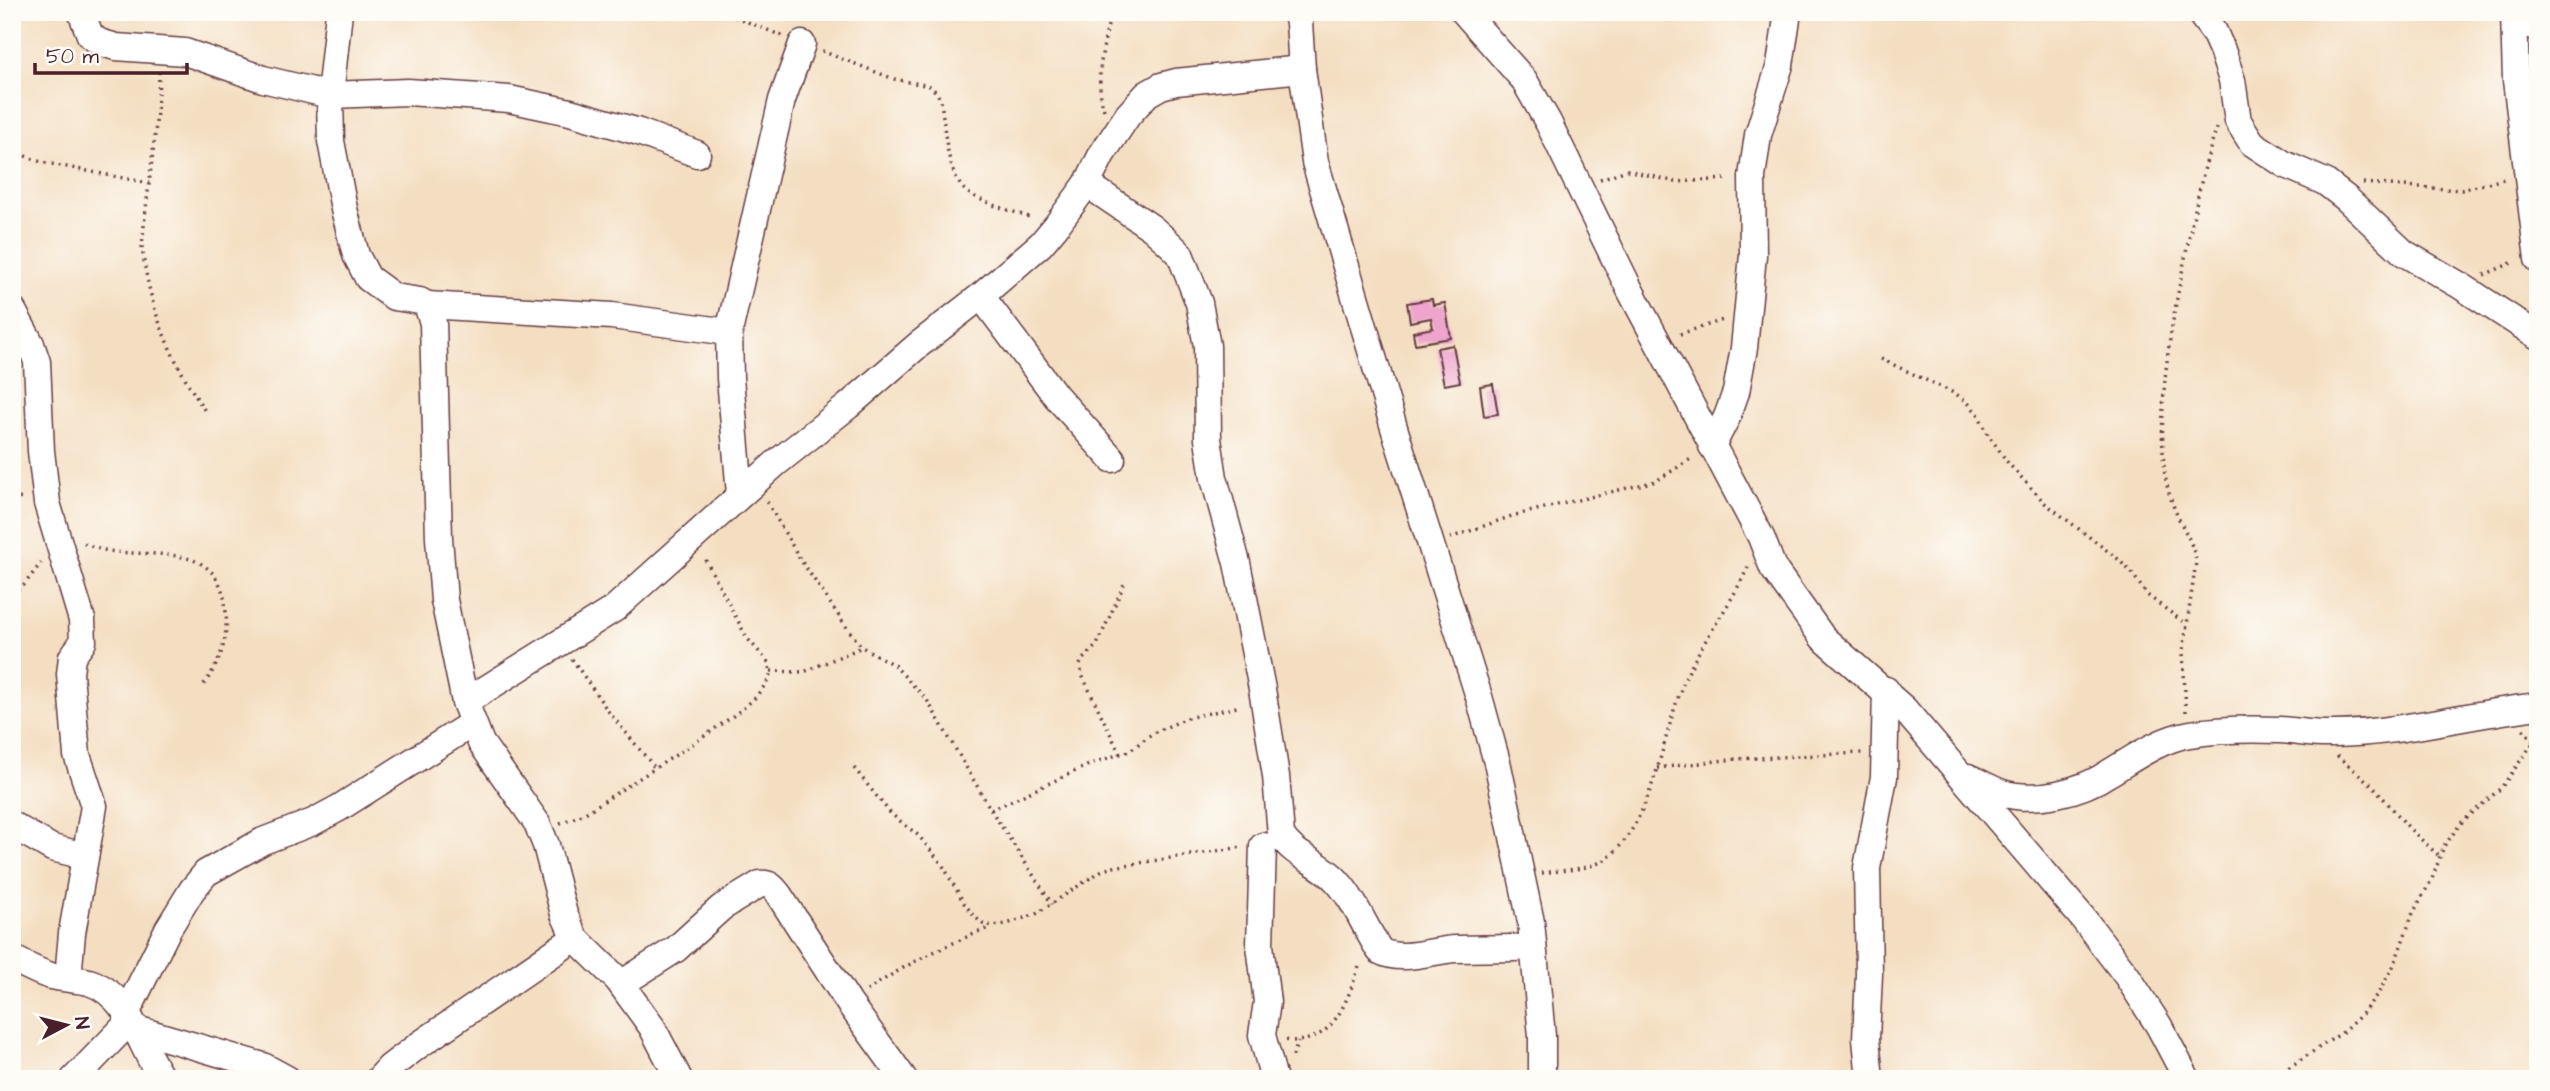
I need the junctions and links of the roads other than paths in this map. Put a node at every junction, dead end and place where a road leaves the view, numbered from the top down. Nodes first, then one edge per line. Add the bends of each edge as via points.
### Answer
1 (81, 12) edge
2 (339, 12) edge
3 (1296, 12) edge
4 (1464, 12) edge
5 (1788, 12) edge
6 (2199, 12) edge
7 (2514, 14) edge
8 (2538, 28) edge
9 (802, 44) road end
10 (1302, 69) junction
11 (330, 95) junction
12 (697, 153) dead end
13 (1087, 184) junction
14 (2537, 255) edge
15 (981, 296) junction
16 (428, 305) junction
17 (12, 309) edge
18 (729, 331) junction
19 (2538, 336) edge
20 (1712, 446) junction
21 (1112, 459) dead end
22 (748, 487) junction
23 (1886, 690) junction
24 (2538, 706) edge
25 (469, 713) junction
26 (1960, 772) junction
27 (12, 825) edge
28 (1263, 846) road end
29 (85, 856) junction
30 (575, 938) junction
31 (1533, 947) junction
32 (12, 958) edge
33 (68, 978) junction
34 (621, 984) junction
35 (131, 1020) junction
36 (74, 1079) edge
37 (162, 1079) edge
38 (287, 1079) edge
39 (379, 1079) edge
40 (679, 1079) edge
41 (904, 1079) edge
42 (1274, 1079) edge
43 (1542, 1079) edge
44 (1870, 1079) edge
45 (2187, 1079) edge

1 - 11 street via 90,35 99,42 186,52 263,79
2 - 11 street
3 - 10 street
4 - 20 street via 1524,80
5 - 20 street via 1752,177 1753,255 1736,392
6 - 19 street via 2229,67 2245,136 2264,153 2325,182 2404,253
7 - 8 street
7 - 14 street via 2516,79
9 - 18 street via 782,100
10 - 13 street via 1161,86 1147,94 1117,132
10 - 31 street via 1315,162 1498,766
11 - 12 street via 408,92 509,99 570,112
11 - 16 street via 331,141 356,255 368,278 394,297
13 - 15 street via 1041,244
13 - 31 street via 1152,228 1180,254 1199,303 1207,346 1208,439 1214,478 1237,563 1264,702 1281,835 1287,845 1338,882 1380,951 1387,955
15 - 21 street via 1056,396
15 - 22 street
16 - 18 street via 612,316
16 - 25 street via 433,323 444,600
17 - 29 street via 37,362 47,503 82,620 83,642 72,657 70,674 77,755 94,806
18 - 22 street via 730,378
20 - 23 street via 1773,568 1823,638
22 - 25 street via 614,609
23 - 26 street
23 - 44 street via 1884,777 1867,868
24 - 26 street via 2416,727 2322,734 2281,730 2188,734 2135,756 2081,788 2034,796 2003,793
25 - 30 street via 481,743 537,823
25 - 35 street via 339,808 263,841 206,873 168,929
26 - 45 street via 2127,975
27 - 29 street via 52,848
28 - 42 street via 1260,945 1267,1002 1262,1035
29 - 33 street
30 - 34 street
30 - 39 street via 419,1045
31 - 43 street
32 - 33 street via 29,968
33 - 35 street via 106,991
34 - 40 street via 652,1027
34 - 41 street via 676,949 720,908 766,883 779,895
35 - 36 street
35 - 37 street
35 - 38 street via 263,1066

